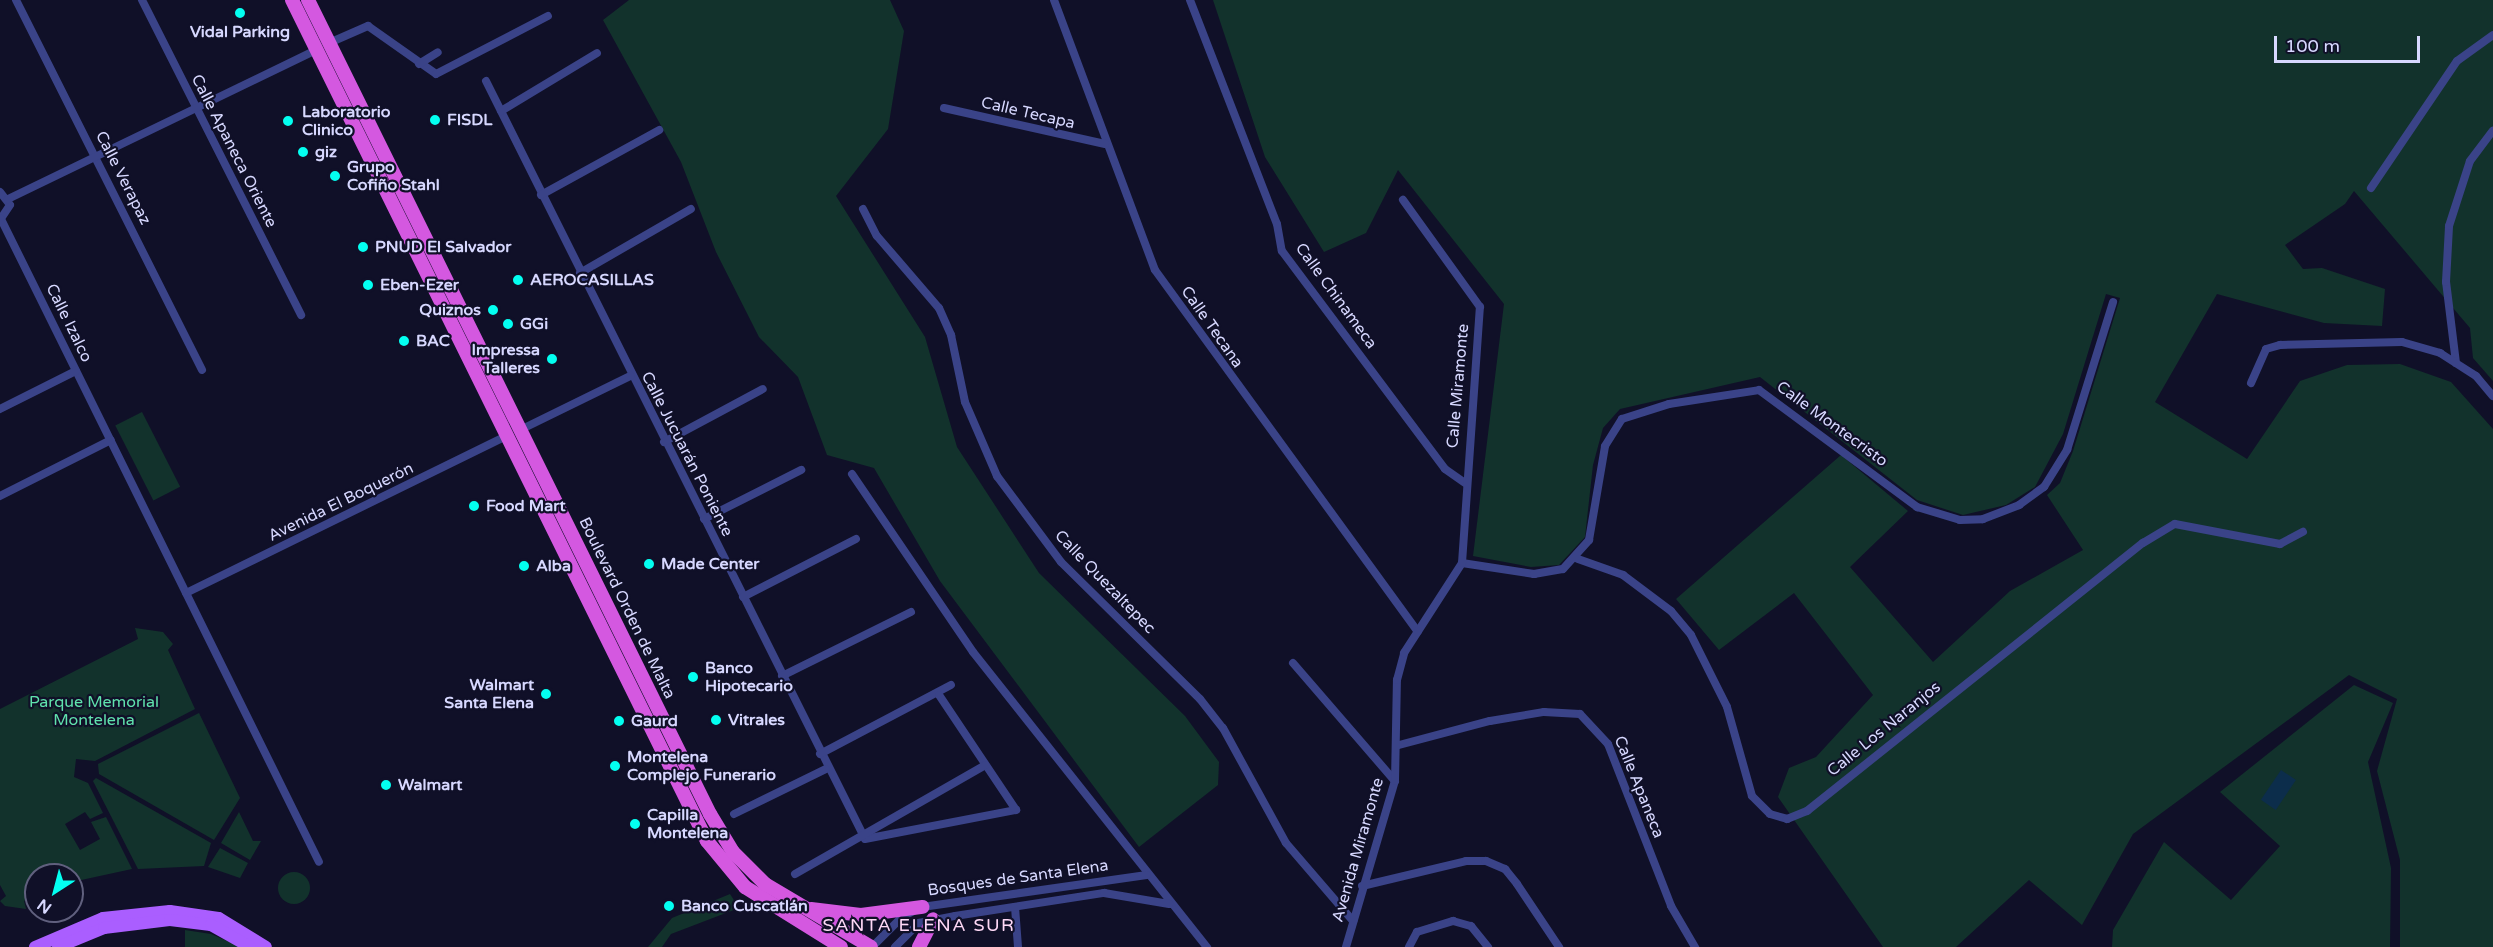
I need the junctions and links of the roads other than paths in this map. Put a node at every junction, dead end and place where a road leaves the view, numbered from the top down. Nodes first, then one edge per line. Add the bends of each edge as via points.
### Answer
1 (16, 0) edge
2 (142, 0) edge
3 (292, 0) edge
4 (308, 0) edge
5 (1054, 0) edge
6 (1190, 0) edge
7 (548, 16) dead end
8 (2493, 35) edge
9 (329, 43) junction
10 (316, 50) junction
11 (438, 52) dead end
12 (597, 53) dead end
13 (419, 64) junction
14 (486, 81) dead end
15 (944, 108) dead end
16 (195, 109) junction
17 (501, 111) junction
18 (659, 130) dead end
19 (2493, 131) edge
20 (1105, 144) junction
21 (96, 158) junction
22 (2371, 188) dead end
23 (0, 192) edge
24 (542, 195) junction
25 (8, 199) junction
26 (1403, 200) dead end
27 (690, 209) dead end
28 (863, 209) dead end
29 (1, 220) edge
30 (580, 273) junction
31 (2113, 302) dead end
32 (301, 315) dead end
33 (2456, 363) junction
34 (202, 370) dead end
35 (76, 371) junction
36 (630, 376) junction
37 (2251, 383) dead end
38 (763, 389) dead end
39 (2493, 396) edge
40 (0, 409) edge
41 (514, 433) junction
42 (111, 440) junction
43 (664, 442) junction
44 (801, 470) dead end
45 (852, 474) dead end
46 (1465, 483) junction
47 (0, 496) edge
48 (704, 519) junction
49 (2303, 532) dead end
50 (856, 539) dead end
51 (1578, 559) junction
52 (1462, 563) junction
53 (186, 593) junction
54 (743, 597) junction
55 (911, 612) dead end
56 (1418, 632) junction
57 (1293, 663) dead end
58 (782, 676) junction
59 (951, 685) dead end
60 (939, 695) junction
61 (1399, 745) junction
62 (820, 754) junction
63 (986, 765) junction
64 (826, 769) junction
65 (1395, 781) junction
66 (734, 814) dead end
67 (864, 839) junction
68 (319, 862) dead end
69 (795, 874) dead end
70 (1147, 876) junction
71 (1362, 886) junction
72 (1171, 904) junction
73 (922, 907) junction
74 (1015, 907) junction
75 (801, 908) junction
76 (933, 919) junction
77 (1353, 921) junction
78 (248, 941) edge
79 (35, 947) edge
80 (58, 947) edge
81 (266, 947) edge
82 (842, 947) edge
83 (871, 947) edge
84 (896, 947) edge
85 (919, 947) edge
86 (1018, 947) edge
87 (1207, 947) edge
88 (1346, 947) edge
89 (1409, 947) edge
90 (1488, 947) edge
91 (1559, 947) edge
92 (1695, 947) edge

1 - 21 street, Calle Verapaz
2 - 16 street, Calle Apaneca Oriente
3 - 10 highway, Boulevard Orden de Malta
4 - 9 highway, Boulevard Orden de Malta
5 - 20 street, Calle Tecana
6 - 46 street, Calle Chinameca via 1277,224 1282,251 1445,469
7 - 13 street via 436,74
8 - 22 street via 2457,61
9 - 13 street via 368,26
9 - 41 highway, Boulevard Orden de Malta
10 - 16 street
10 - 41 highway, Boulevard Orden de Malta
11 - 13 street
12 - 17 street
14 - 17 street, Calle Jucuarán Poniente
15 - 20 street, Calle Tecapa
16 - 21 street
16 - 32 street, Calle Apaneca Oriente
17 - 24 street, Calle Jucuarán Poniente
18 - 24 street
19 - 33 street via 2470,161 2449,226 2446,282
20 - 56 street, Calle Tecana via 1155,270
21 - 25 street
21 - 34 street, Calle Verapaz
23 - 25 street
24 - 30 street, Calle Jucuarán Poniente
25 - 29 street via 10,209
26 - 46 street, Calle Miramonte via 1480,307
27 - 30 street
28 - 77 street, Calle Quezaltepec via 878,236 939,308 951,335 965,402 997,476 1061,562 1200,699 1223,728 1286,843
29 - 35 street, Calle Izalco
30 - 36 street, Calle Jucuarán Poniente
31 - 51 street, Calle Montecristo via 2067,450 2044,487 2019,505 1983,519 1939,516 1917,507 1759,390 1717,394 1634,412 1613,430 1601,463 1589,540
33 - 37 street via 2402,342 2280,345 2266,349
33 - 39 street
35 - 40 street
35 - 42 street, Calle Izalco
36 - 41 street, Avenida El Boquerón
36 - 43 street, Calle Jucuarán Poniente
38 - 43 street
41 - 53 street, Avenida El Boquerón
41 - 75 highway, Boulevard Orden de Malta via 710,814 747,867
41 - 82 highway, Boulevard Orden de Malta via 714,852 745,887
42 - 47 street
42 - 53 street, Calle Izalco
43 - 48 street, Calle Jucuarán Poniente
44 - 48 street
45 - 70 street via 917,577
46 - 52 street, Calle Miramonte
48 - 54 street, Calle Jucuarán Poniente
49 - 51 street, Calle Los Naranjos via 2280,544 2175,524 2143,543 1807,812 1787,819 1770,814 1752,796 1727,707 1691,634 1671,611 1623,575
50 - 54 street
51 - 52 street via 1563,569 1534,574
52 - 56 street, Avenida Miramonte
53 - 68 street, Calle Izalco
54 - 58 street, Calle Jucuarán Poniente
55 - 58 street
56 - 61 street, Avenida Miramonte via 1404,653 1398,680
57 - 65 street
58 - 62 street, Calle Jucuarán Poniente
59 - 60 street
60 - 62 street
60 - 63 street
61 - 65 street, Avenida Miramonte
61 - 92 street, Calle Apaneca via 1490,721 1544,712 1580,714 1608,744 1671,906
62 - 64 street, Calle Jucuarán Poniente
63 - 67 street
63 - 67 street via 1015,804 1013,813
64 - 66 street
64 - 67 street, Calle Jucuarán Poniente
65 - 71 street, Avenida Miramonte
67 - 69 street
70 - 72 street
70 - 73 street, Bosques de Santa Elena
71 - 77 street, Avenida Miramonte
71 - 91 street via 1466,861 1486,861 1504,869 1517,884
72 - 74 street, Bosques de Santa Elena via 1118,893
72 - 87 street
73 - 75 highway via 861,915
73 - 83 street, Bosques de Santa Elena via 902,916
74 - 76 street, Bosques de Santa Elena
74 - 86 street
75 - 83 highway, Boulevard Orden de Malta
76 - 84 street, Bosques de Santa Elena via 914,927
76 - 85 highway
77 - 88 street, Avenida Miramonte
78 - 79 main road via 202,914 152,912 89,923
78 - 80 main road via 211,925 170,920 104,928
78 - 81 main road
89 - 90 street via 1417,932 1453,921 1471,926

